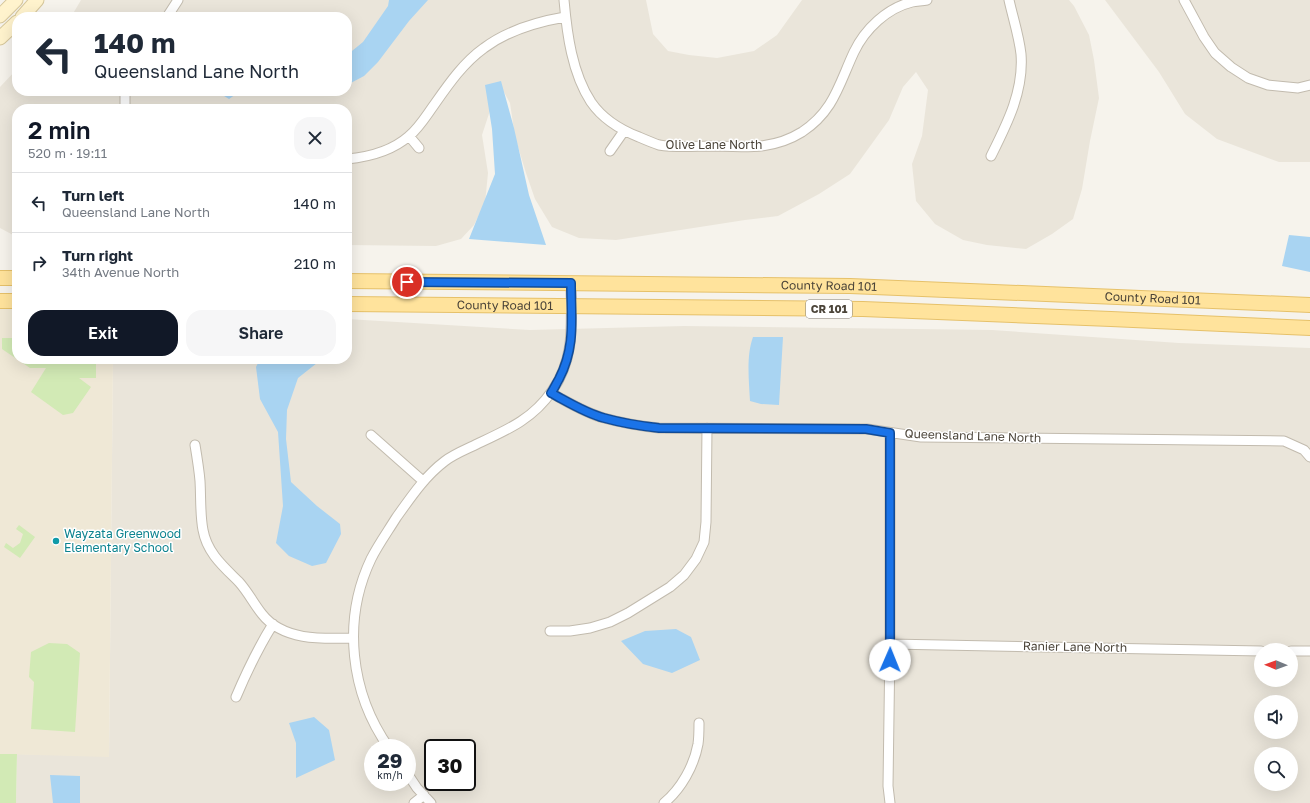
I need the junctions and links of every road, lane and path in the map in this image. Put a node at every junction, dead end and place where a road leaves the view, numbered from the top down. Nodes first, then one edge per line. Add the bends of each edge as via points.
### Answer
1 (16, 0) edge
2 (37, 0) edge
3 (178, 0) edge
4 (564, 0) edge
5 (927, 0) edge
6 (1009, 0) edge
7 (1184, 0) edge
8 (26, 12) edge
9 (171, 12) edge
10 (0, 16) edge
11 (565, 16) junction
12 (12, 27) edge
13 (0, 38) edge
14 (1310, 85) edge
15 (624, 131) junction
16 (409, 136) junction
17 (419, 148) dead end
18 (610, 151) dead end
19 (991, 156) dead end
20 (352, 159) edge
21 (0, 278) edge
22 (12, 278) edge
23 (352, 281) edge
24 (571, 283) junction
25 (0, 301) edge
26 (12, 301) edge
27 (352, 304) edge
28 (1310, 305) edge
29 (571, 306) junction
30 (1310, 328) edge
31 (551, 393) junction
32 (707, 428) junction
33 (890, 433) junction
34 (371, 435) dead end
35 (195, 445) dead end
36 (1307, 453) edge
37 (423, 481) junction
38 (273, 624) junction
39 (550, 631) dead end
40 (353, 638) junction
41 (890, 644) junction
42 (1254, 651) edge
43 (1298, 651) edge
44 (1310, 652) edge
45 (236, 697) dead end
46 (699, 723) dead end
47 (383, 739) edge
48 (416, 785) edge
49 (424, 795) junction
50 (414, 803) edge
51 (431, 803) edge
52 (664, 803) edge
53 (890, 803) edge

1 - 10 street
2 - 8 street
3 - 9 street
4 - 11 street, Olive Lane North
5 - 15 street, Olive Lane North via 911,2 878,20 865,34 855,51 830,105 817,120 786,141 749,147 665,145
6 - 19 street via 1021,55 1020,79 1015,103
7 - 14 street via 1215,53 1231,67 1248,78 1268,84 1298,88
11 - 15 street, Olive Lane North via 581,81 592,102
11 - 16 street via 524,27 502,36 483,48 465,65
12 - 13 street
15 - 18 street
16 - 17 street
16 - 20 street via 380,152
21 - 22 main road
23 - 24 main road, County Road 101 / CR 101
24 - 28 main road, County Road 101 / CR 101 via 850,286
24 - 29 street
25 - 26 main road
27 - 29 main road, County Road 101 / CR 101
29 - 30 main road, County Road 101 / CR 101 via 863,309
29 - 31 street via 570,349
31 - 32 street, Queensland Lane North via 602,418 659,428
31 - 37 street via 522,421 446,460
32 - 33 street, Queensland Lane North via 866,429
32 - 39 street via 704,542 684,575 670,587 610,622 570,632
33 - 36 street, Queensland Lane North via 921,437 1284,441
33 - 41 street
34 - 37 street
35 - 38 street via 203,530 209,547 217,561 244,588 263,615
37 - 40 street via 385,535 371,560 355,613
38 - 40 street via 306,638
38 - 45 street via 252,660
40 - 47 street via 355,669 362,695 372,721
41 - 42 street, Ranier Lane North
41 - 53 street
43 - 44 street
46 - 52 street via 698,744 692,765 682,783
48 - 49 street
49 - 50 street
49 - 51 street

